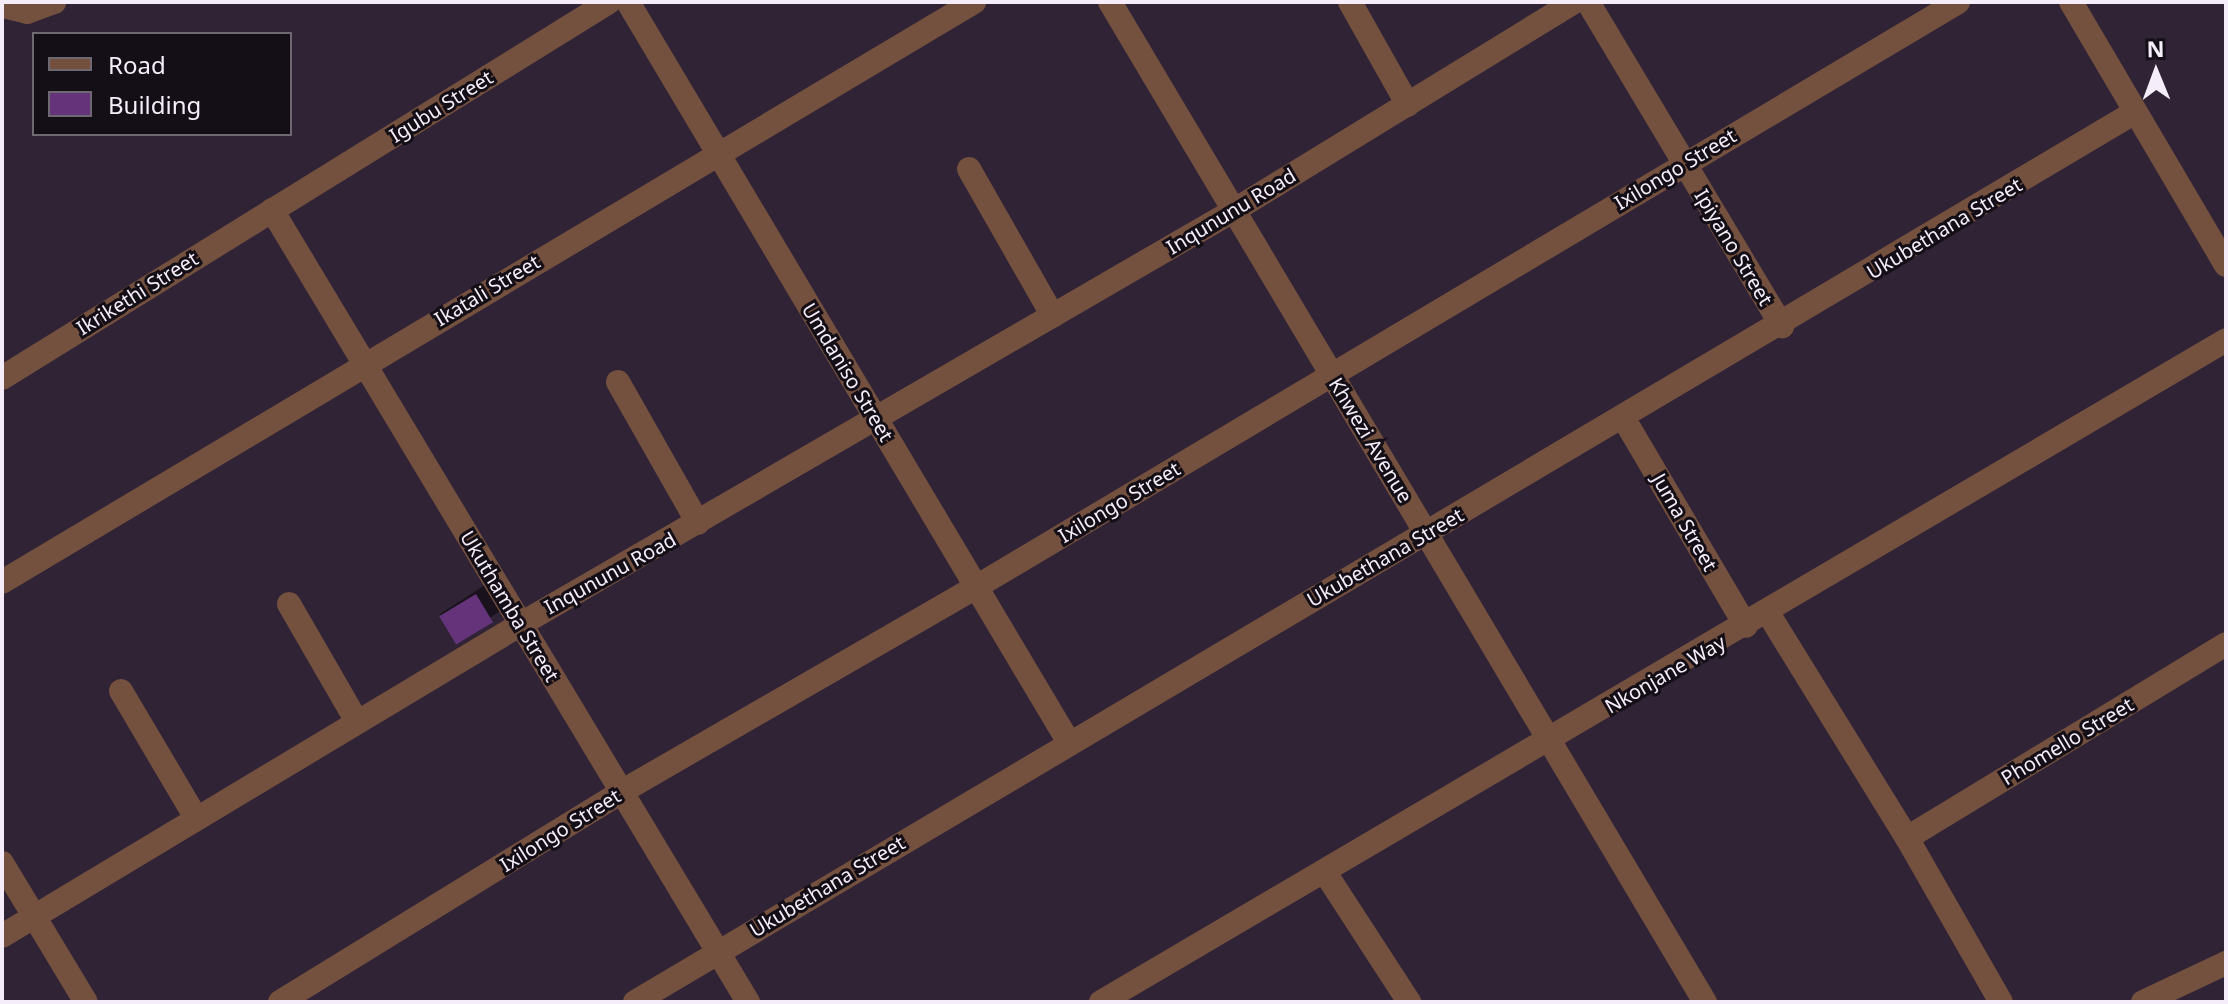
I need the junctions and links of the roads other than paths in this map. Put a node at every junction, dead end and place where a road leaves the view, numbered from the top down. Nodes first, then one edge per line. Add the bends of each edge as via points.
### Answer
1 (54, 2) edge
2 (609, 2) edge
3 (628, 2) edge
4 (974, 2) edge
5 (1110, 2) edge
6 (1350, 2) edge
7 (1574, 2) edge
8 (1588, 2) edge
9 (1958, 2) edge
10 (2071, 2) edge
11 (2, 6) edge
12 (1408, 105) junction
13 (2135, 112) junction
14 (718, 154) junction
15 (1684, 163) junction
16 (969, 169) dead end
17 (272, 210) junction
18 (1233, 211) junction
19 (2226, 265) edge
20 (1053, 316) junction
21 (1782, 326) junction
22 (2226, 340) edge
23 (364, 363) junction
24 (1332, 374) junction
25 (2, 378) edge
26 (618, 382) dead end
27 (1624, 419) junction
28 (876, 420) junction
29 (698, 523) junction
30 (1426, 534) junction
31 (2, 582) edge
32 (976, 587) junction
33 (289, 604) dead end
34 (1768, 613) junction
35 (521, 624) junction
36 (1746, 626) junction
37 (2226, 644) edge
38 (121, 691) dead end
39 (357, 722) junction
40 (1551, 740) junction
41 (1068, 741) junction
42 (621, 792) junction
43 (196, 818) junction
44 (1907, 838) junction
45 (2, 863) edge
46 (1326, 874) junction
47 (33, 916) junction
48 (2, 936) edge
49 (717, 951) junction
50 (2226, 963) edge
51 (86, 1002) edge
52 (280, 1002) edge
53 (635, 1002) edge
54 (748, 1002) edge
55 (1101, 1002) edge
56 (1409, 1002) edge
57 (1705, 1002) edge
58 (2001, 1002) edge
59 (2143, 1002) edge

1 - 11 street via 27,12
2 - 17 street, Igubu Street
3 - 14 street, Umdaniso Street
4 - 14 street, Ikatali Street
5 - 18 street, Khwezi Avenue
6 - 12 street
7 - 12 street, Inqununu Road
8 - 15 street, Ipiyano Street
9 - 15 street, Ixilongo Street
10 - 13 street
12 - 18 street, Inqununu Road
13 - 19 street
13 - 21 street, Ukubethana Street
14 - 23 street, Ikatali Street
14 - 28 street, Umdaniso Street
15 - 21 street, Ipiyano Street
15 - 24 street, Ixilongo Street
16 - 20 street
17 - 23 street, Ukuthamba Street
17 - 25 street, Ikrikethi Street
18 - 20 street, Inqununu Road
18 - 24 street, Khwezi Avenue
20 - 28 street, Inqununu Road
21 - 27 street, Ukubethana Street
22 - 34 street, Nkonjane Way
23 - 31 street, Ikatali Street
23 - 35 street, Ukuthamba Street
24 - 30 street, Khwezi Avenue
24 - 32 street, Ixilongo Street
26 - 29 street, Inqununu Road
27 - 30 street, Ukubethana Street
27 - 36 street, Juma Street
28 - 29 street, Inqununu Road
28 - 32 street, Umdaniso Street
29 - 35 street, Inqununu Road
30 - 40 street, Khwezi Avenue
30 - 41 street, Ukubethana Street
32 - 41 street, Umdaniso Street
32 - 42 street, Ixilongo Street
33 - 39 street
34 - 36 street, Nkonjane Way
34 - 44 street
35 - 39 street, Inqununu Road
35 - 42 street, Ukuthamba Street
36 - 40 street, Nkonjane Way
37 - 44 street, Phomello Street
38 - 43 street
39 - 43 street, Inqununu Road
40 - 46 street, Nkonjane Way
40 - 57 street, Khwezi Avenue
41 - 49 street, Ukubethana Street
42 - 49 street, Ukuthamba Street
42 - 52 street, Ixilongo Street
43 - 47 street, Inqununu Road
44 - 58 street
45 - 47 street
46 - 55 street, Nkonjane Way
46 - 56 street
47 - 48 street, Inqununu Road
47 - 51 street
49 - 53 street, Ukubethana Street
49 - 54 street, Ukuthamba Street
50 - 59 street

